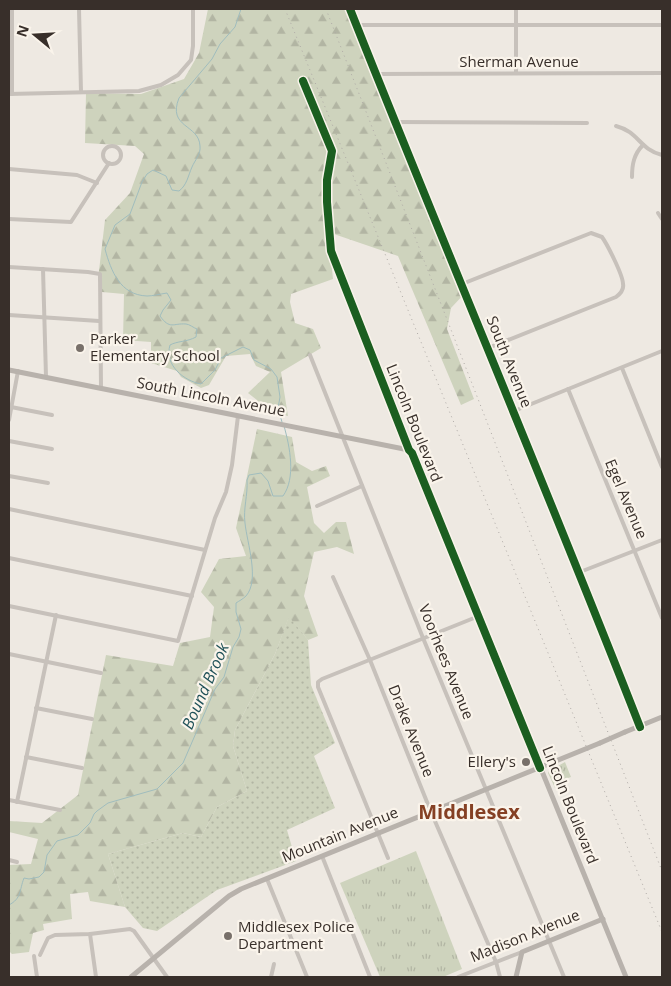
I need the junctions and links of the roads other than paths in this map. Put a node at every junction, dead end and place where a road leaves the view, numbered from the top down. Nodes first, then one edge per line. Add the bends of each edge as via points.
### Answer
1 (12, 9) edge
2 (79, 9) edge
3 (193, 9) edge
4 (350, 9) edge
5 (516, 9) edge
6 (357, 25) junction
7 (662, 25) edge
8 (516, 26) junction
9 (662, 73) edge
10 (376, 74) junction
11 (516, 74) junction
12 (303, 81) dead end
13 (81, 92) junction
14 (10, 94) edge
15 (395, 122) junction
16 (587, 123) dead end
17 (616, 126) dead end
18 (643, 145) junction
19 (662, 155) edge
20 (109, 163) junction
21 (9, 169) edge
22 (632, 176) dead end
23 (97, 183) junction
24 (658, 213) dead end
25 (9, 219) edge
26 (662, 219) edge
27 (9, 267) edge
28 (43, 268) junction
29 (462, 284) junction
30 (9, 315) edge
31 (45, 318) junction
32 (99, 321) junction
33 (488, 348) junction
34 (662, 351) edge
35 (310, 355) dead end
36 (622, 368) junction
37 (9, 370) edge
38 (18, 372) junction
39 (46, 377) junction
40 (101, 388) junction
41 (568, 389) junction
42 (11, 406) junction
43 (514, 412) junction
44 (52, 415) dead end
45 (238, 416) junction
46 (9, 420) edge
47 (342, 437) junction
48 (9, 441) edge
49 (52, 450) dead end
50 (409, 450) junction
51 (662, 467) edge
52 (9, 476) edge
53 (48, 483) dead end
54 (362, 486) junction
55 (317, 506) dead end
56 (9, 509) edge
57 (662, 540) edge
58 (205, 550) junction
59 (634, 550) junction
60 (9, 558) edge
61 (580, 572) junction
62 (333, 577) dead end
63 (192, 596) junction
64 (9, 606) edge
65 (56, 616) junction
66 (479, 616) junction
67 (662, 618) edge
68 (423, 638) junction
69 (9, 654) edge
70 (370, 660) junction
71 (46, 662) junction
72 (101, 673) dead end
73 (36, 708) junction
74 (662, 717) edge
75 (92, 719) dead end
76 (640, 726) junction
77 (26, 756) junction
78 (82, 768) dead end
79 (540, 768) junction
80 (486, 790) junction
81 (9, 800) edge
82 (17, 802) junction
83 (60, 810) dead end
84 (431, 812) junction
85 (377, 834) junction
86 (322, 856) junction
87 (388, 858) dead end
88 (9, 860) edge
89 (17, 862) dead end
90 (267, 878) junction
91 (602, 919) junction
92 (90, 934) junction
93 (549, 941) junction
94 (522, 952) junction
95 (40, 955) dead end
96 (34, 956) dead end
97 (154, 958) junction
98 (496, 962) junction
99 (274, 964) dead end
100 (37, 977) edge
101 (96, 977) edge
102 (131, 977) edge
103 (167, 977) edge
104 (271, 977) edge
105 (307, 977) edge
106 (370, 977) edge
107 (458, 977) edge
108 (500, 977) edge
109 (516, 977) edge
110 (564, 977) edge
111 (626, 977) edge

1 - 14 street
2 - 13 street
3 - 13 street via 190,60 178,75 155,88 139,91
4 - 6 street, South Avenue
5 - 8 street
6 - 8 street
6 - 10 street, South Avenue
7 - 8 street
8 - 11 street
9 - 11 street, Sherman Avenue
10 - 11 street, Sherman Avenue
10 - 15 street, South Avenue
12 - 50 street, Lincoln Boulevard via 332,151 326,202 331,251
13 - 14 street
15 - 16 street
15 - 29 street, South Avenue
17 - 18 street via 631,132
18 - 19 street
18 - 22 street via 634,158
20 - 20 street via 118,162 121,157 115,146 104,152
20 - 23 street
21 - 23 street via 77,175
23 - 25 street via 71,222
24 - 26 street
27 - 28 street
28 - 31 street
28 - 32 street via 100,274
29 - 33 street, South Avenue
29 - 33 street via 591,233 602,237 624,284 616,297
30 - 31 street
31 - 32 street
31 - 39 street
32 - 40 street
33 - 43 street, South Avenue
34 - 36 street
35 - 47 street, Voorhees Avenue
36 - 41 street
36 - 51 street
37 - 38 street, South Lincoln Avenue
38 - 39 street, South Lincoln Avenue
38 - 42 street
39 - 40 street, South Lincoln Avenue
40 - 45 street, South Lincoln Avenue
41 - 43 street
41 - 59 street, Egel Avenue
42 - 44 street
42 - 46 street
43 - 61 street, South Avenue
45 - 47 street, South Lincoln Avenue
45 - 58 street via 226,492
47 - 50 street, South Lincoln Avenue
47 - 54 street, Voorhees Avenue
48 - 49 street
50 - 66 street, Lincoln Boulevard
52 - 53 street
54 - 55 street
54 - 68 street, Voorhees Avenue
56 - 58 street
57 - 59 street
58 - 63 street
59 - 61 street
59 - 67 street, Egel Avenue
60 - 63 street
61 - 76 street, South Avenue
62 - 70 street, Drake Avenue
63 - 65 street via 178,641
64 - 65 street
65 - 71 street
66 - 68 street
66 - 79 street, Lincoln Boulevard
68 - 70 street
68 - 80 street, Voorhees Avenue
69 - 71 street
70 - 84 street, Drake Avenue
70 - 85 street via 322,679 318,687
71 - 72 street
71 - 73 street
73 - 75 street
73 - 77 street
74 - 76 street, Mountain Avenue
76 - 79 street, Mountain Avenue, bridge
77 - 78 street
77 - 82 street
79 - 80 street, Mountain Avenue
79 - 91 street, Lincoln Boulevard
80 - 84 street, Mountain Avenue
80 - 93 street, Voorhees Avenue
81 - 82 street
82 - 83 street
84 - 85 street, Mountain Avenue
84 - 98 street, Drake Avenue
85 - 86 street, Mountain Avenue
85 - 87 street
86 - 90 street, Mountain Avenue
86 - 106 street
88 - 89 street
90 - 97 street, Mountain Avenue via 229,896
90 - 105 street
91 - 93 street, Madison Avenue
91 - 111 street, Lincoln Boulevard
92 - 95 street via 55,935 48,938
92 - 97 street via 130,929
92 - 101 street
93 - 94 street, Madison Avenue
93 - 110 street, Voorhees Avenue
94 - 98 street, Madison Avenue
94 - 109 street
96 - 100 street
97 - 102 street, Mountain Avenue
97 - 103 street
98 - 107 street, Madison Avenue
98 - 108 street, Drake Avenue
99 - 104 street

